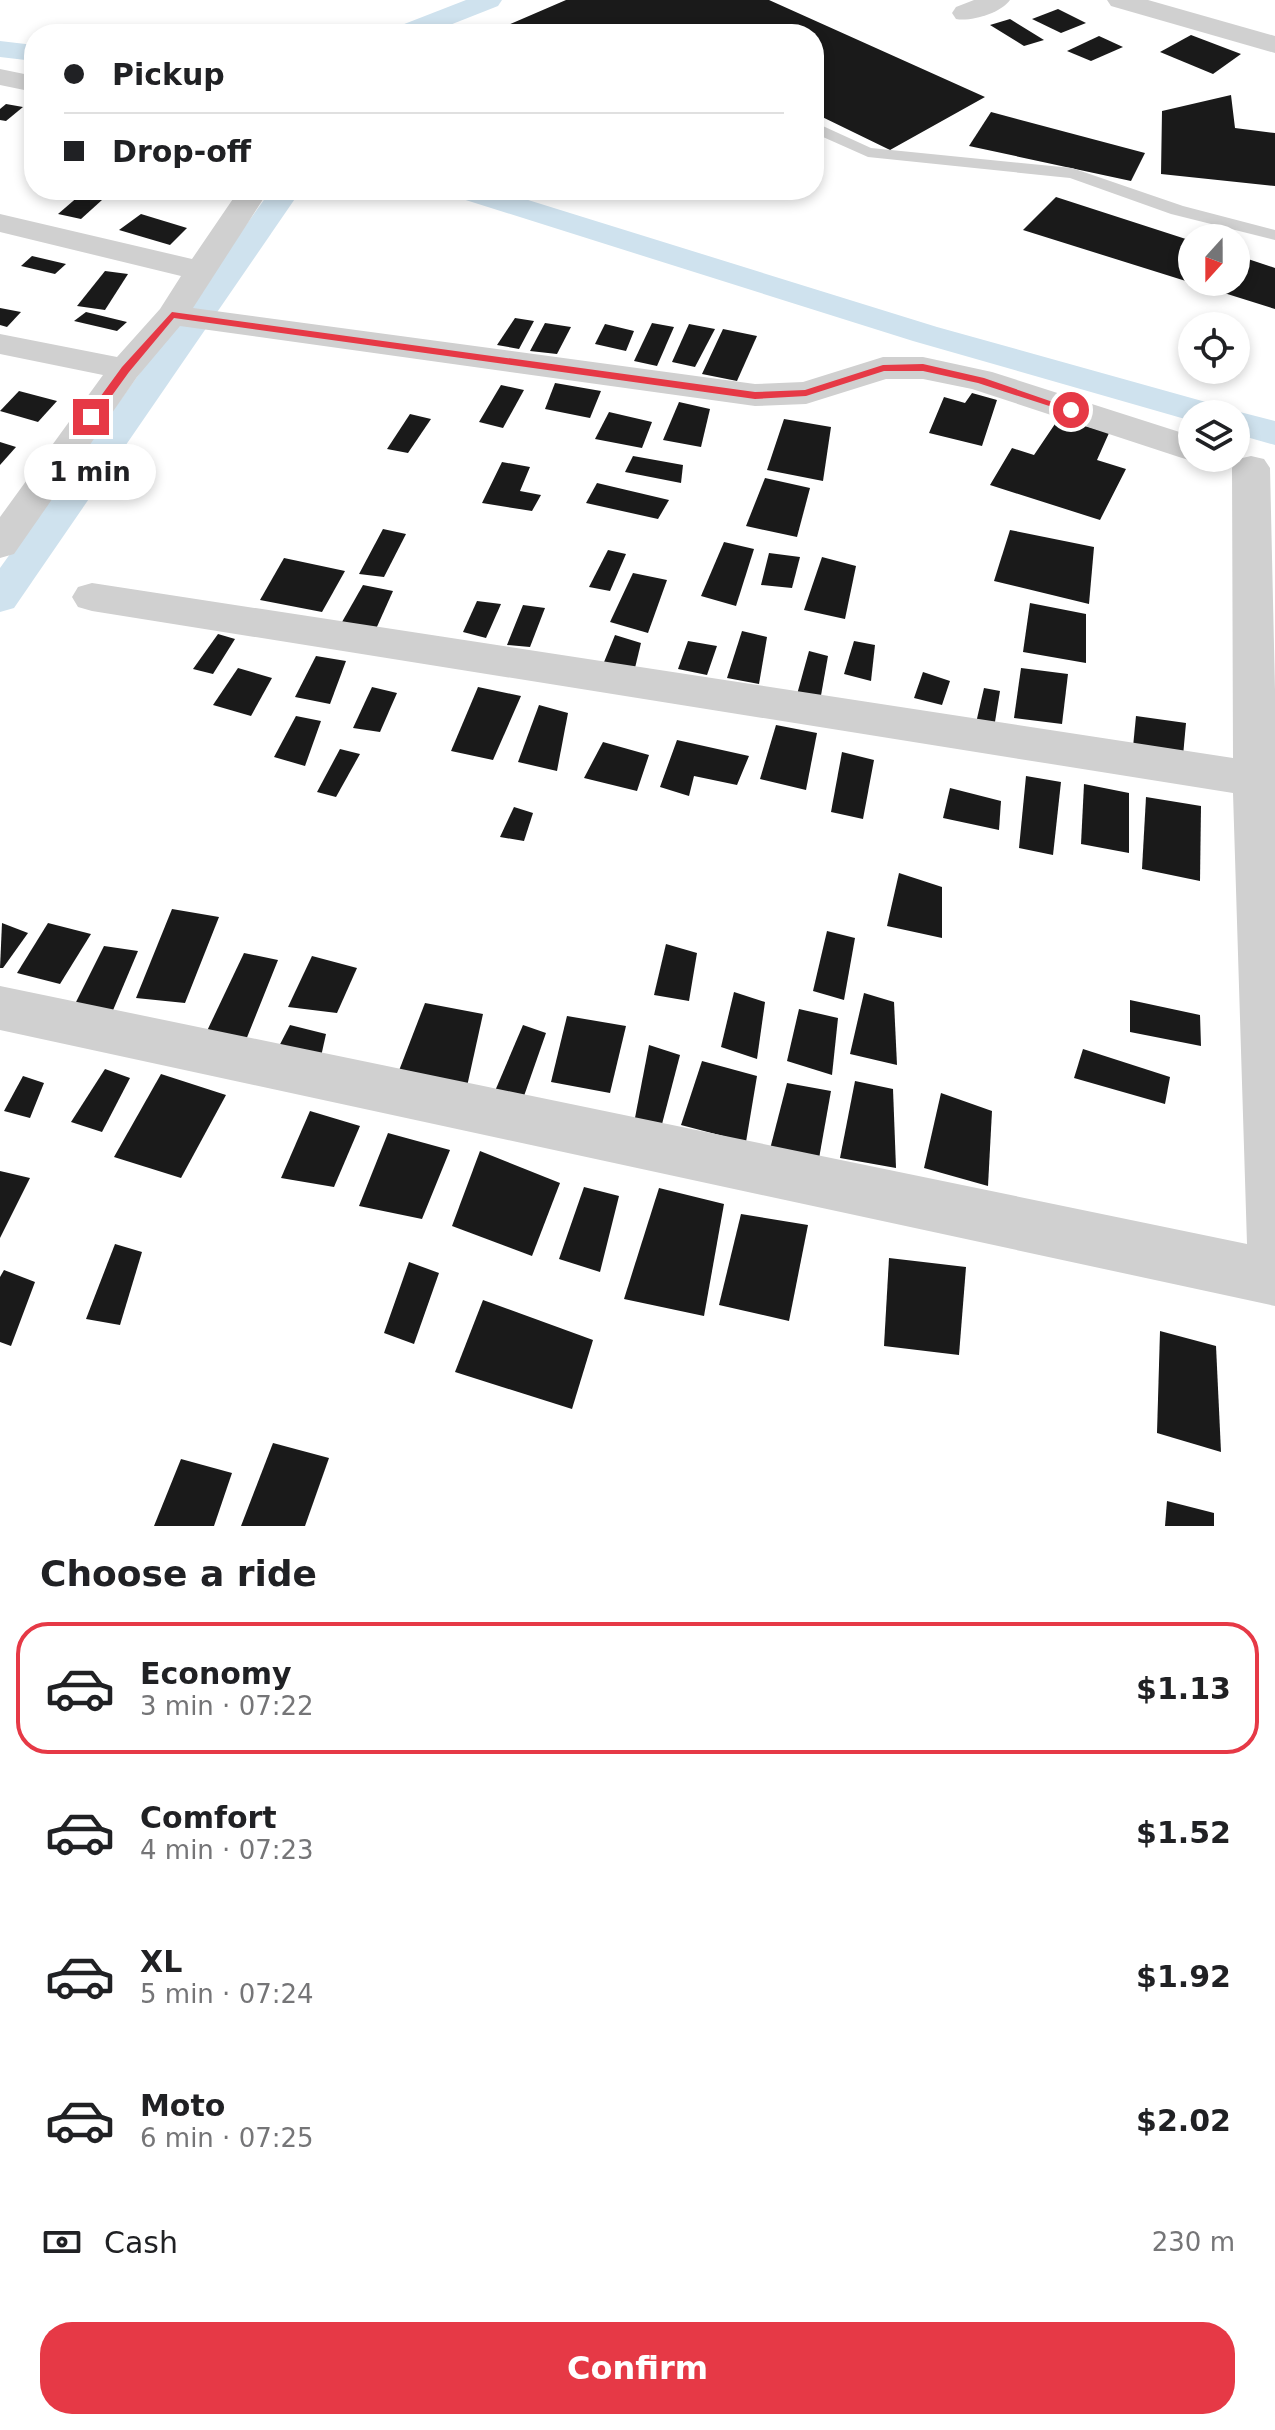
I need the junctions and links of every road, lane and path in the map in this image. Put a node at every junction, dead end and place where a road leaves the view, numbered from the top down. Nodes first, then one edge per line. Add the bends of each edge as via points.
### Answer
1 (997, 0) edge
2 (1120, 0) edge
3 (965, 13) dead end
4 (1275, 45) edge
5 (0, 77) edge
6 (24, 82) edge
7 (824, 132) edge
8 (247, 200) edge
9 (0, 223) edge
10 (1275, 235) edge
11 (201, 271) junction
12 (176, 316) junction
13 (0, 344) edge
14 (125, 369) junction
15 (1178, 444) edge
16 (1248, 472) edge
17 (11, 509) edge
18 (0, 545) edge
19 (92, 597) dead end
20 (1255, 779) junction
21 (0, 1008) edge
22 (1275, 1254) edge
23 (1275, 1278) edge

1 - 3 street
2 - 4 street
5 - 6 street
7 - 10 lane via 868,152 1072,173 1177,210
8 - 11 street
9 - 11 street
11 - 12 street
12 - 14 street
12 - 15 street via 755,395 806,393 883,368 923,368 980,380
13 - 14 street
14 - 17 street
16 - 20 street
17 - 18 street
19 - 20 street
20 - 22 street
21 - 23 street

